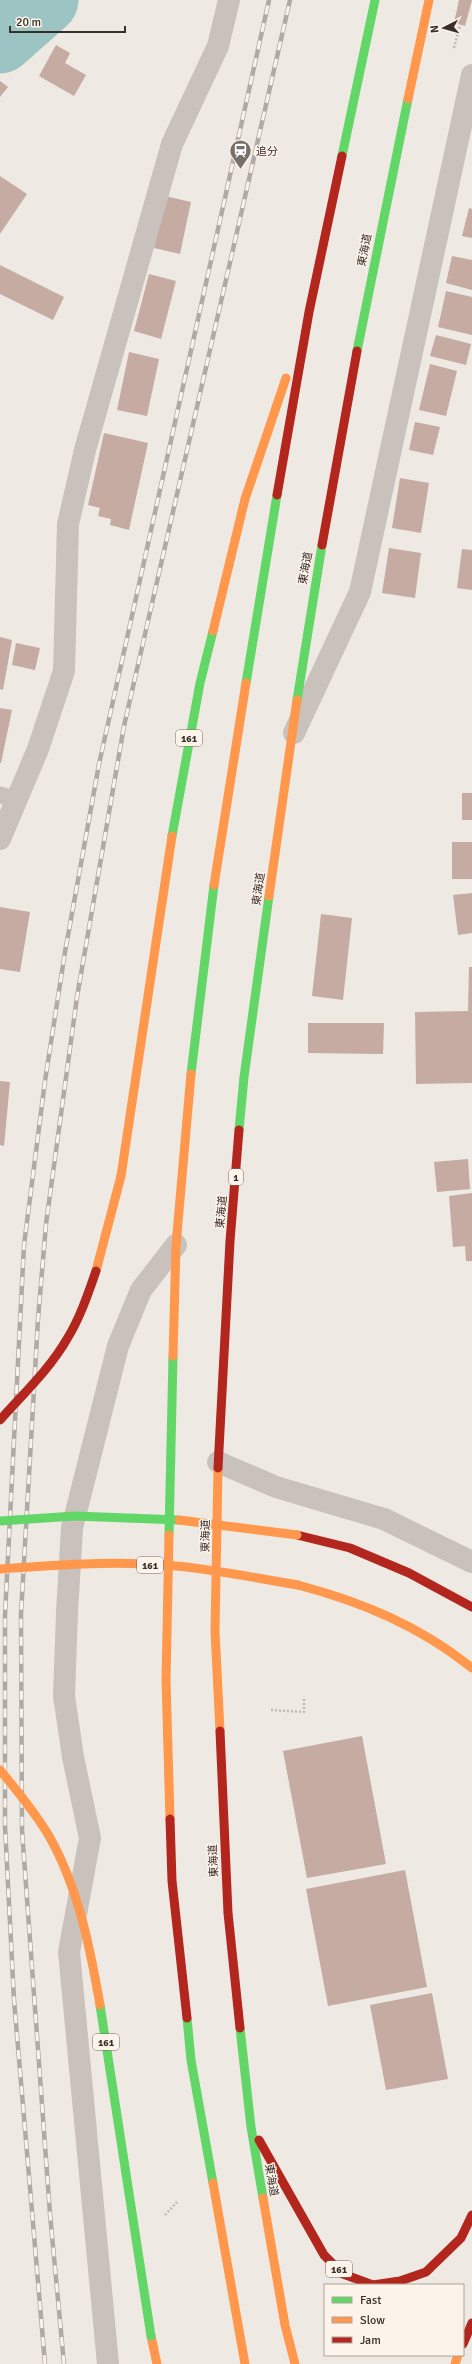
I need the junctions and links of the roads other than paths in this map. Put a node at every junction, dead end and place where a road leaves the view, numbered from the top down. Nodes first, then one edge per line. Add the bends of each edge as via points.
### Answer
1 (229, 0) edge
2 (375, 0) edge
3 (429, 0) edge
4 (472, 75) edge
5 (309, 312) junction
6 (289, 744) junction
7 (9, 797) edge
8 (0, 839) edge
9 (176, 1245) junction
10 (0, 1420) edge
11 (218, 1462) junction
12 (0, 1521) edge
13 (472, 1562) edge
14 (0, 1569) edge
15 (472, 1607) edge
16 (472, 1668) edge
17 (0, 1770) edge
18 (251, 2127) junction
19 (472, 2215) edge
20 (370, 2284) edge
21 (380, 2284) edge
22 (472, 2323) edge
23 (464, 2342) edge
24 (108, 2364) edge
25 (156, 2364) edge
26 (245, 2364) edge
27 (295, 2364) edge

1 - 7 street via 218,46 172,144 85,450 68,524 64,671 38,749
2 - 5 highway
3 - 6 highway, 東海道 / 1 via 359,339 307,627
4 - 6 street via 360,592
5 - 9 highway via 263,572 212,901 190,1082
5 - 10 highway, 161, bridge via 245,499 200,683 178,793 121,1176 95,1276 73,1328 52,1360
6 - 11 highway, 東海道 / 1 via 244,1077 230,1241
7 - 8 street
9 - 24 street via 141,1290 118,1346 72,1528 64,1696 73,1757 90,1838 69,1952
9 - 26 highway via 166,1680 172,1881 191,2060
11 - 13 street via 276,1487 384,1519
11 - 18 highway, 東海道 / 1 via 215,1631 219,1751 228,1913
12 - 15 highway, bridge via 47,1516 131,1516 190,1520 296,1535 350,1548 409,1573
14 - 16 highway, 161, bridge via 50,1564 147,1564 206,1570 298,1585 344,1596 412,1627 455,1653
17 - 25 highway, 161, bridge via 27,1802 50,1839 71,1887 92,1955
18 - 20 highway, 161 via 324,2255 343,2274
18 - 27 highway, 東海道 / 1 via 285,2325
19 - 21 highway, 161 via 461,2238 426,2272 400,2281
22 - 23 highway

